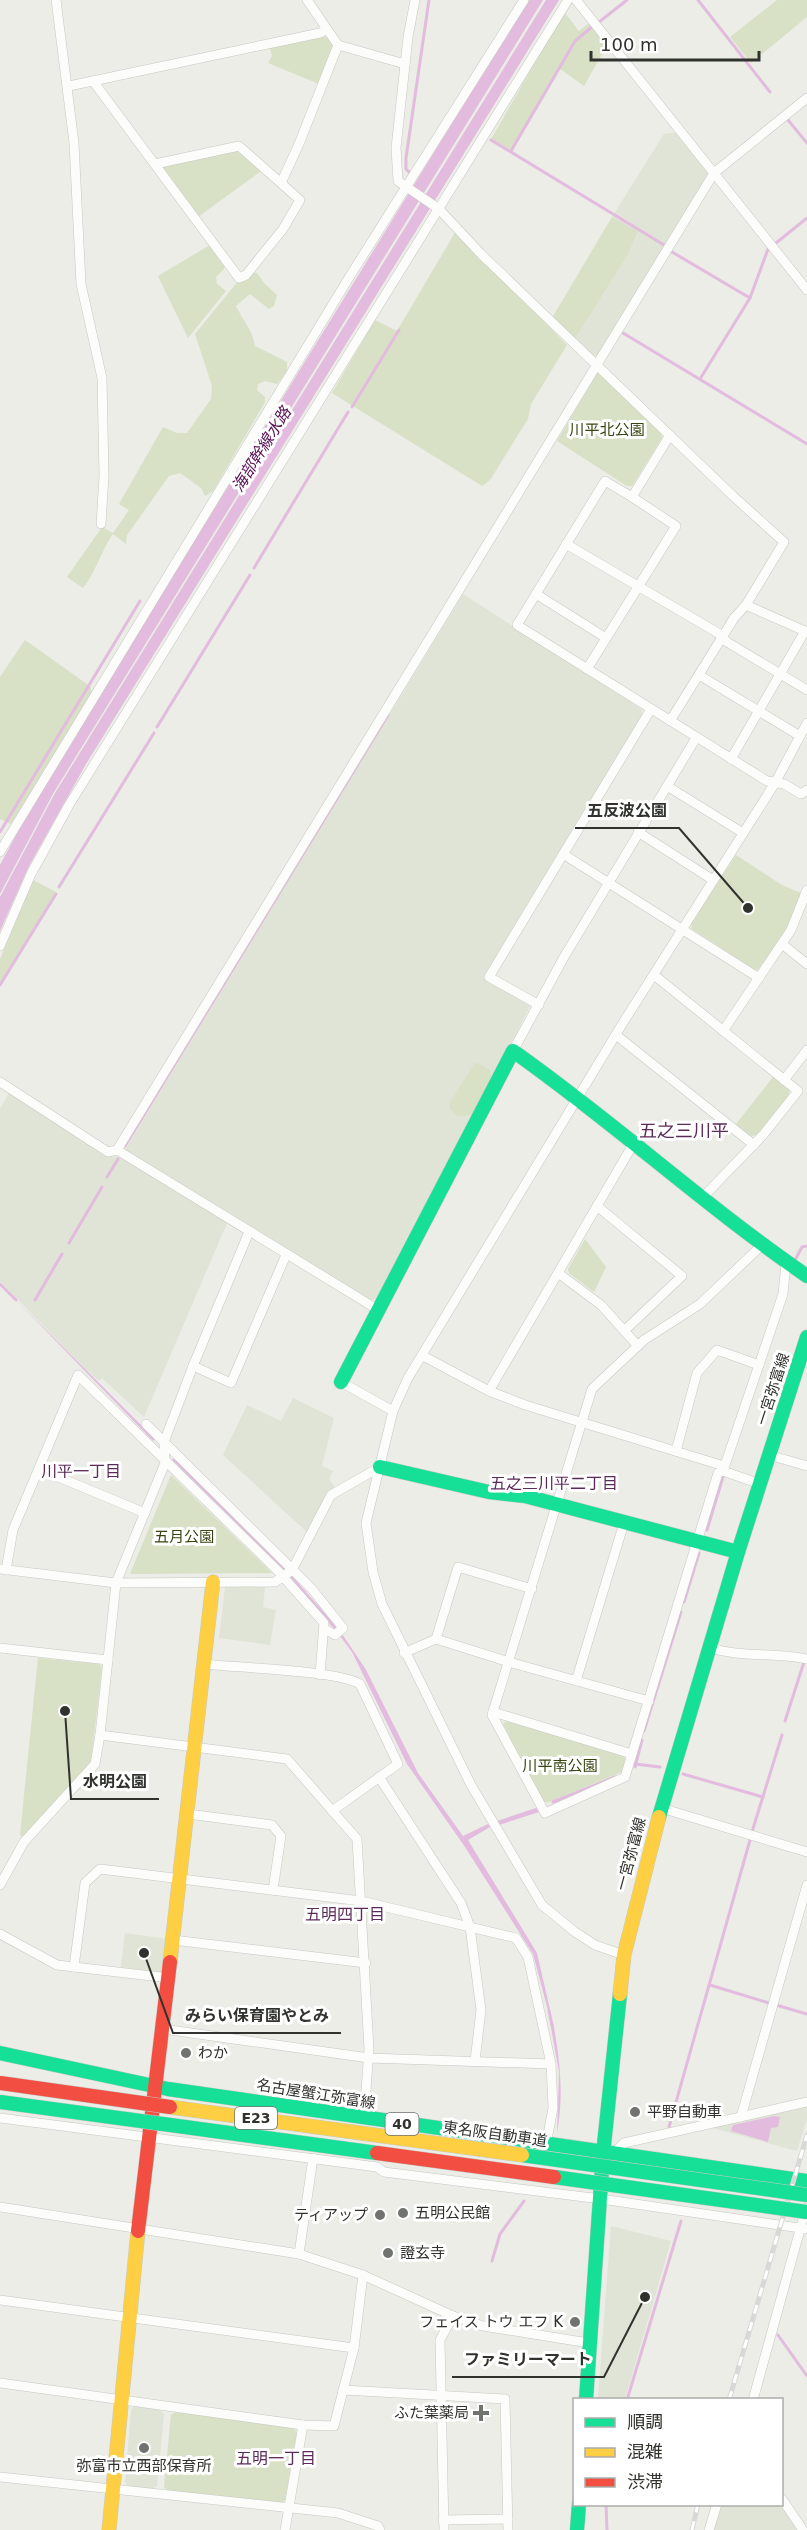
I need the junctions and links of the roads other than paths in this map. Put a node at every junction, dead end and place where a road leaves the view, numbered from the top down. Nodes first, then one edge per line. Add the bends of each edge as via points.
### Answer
1 (56, 0) edge
2 (307, 0) edge
3 (415, 0) edge
4 (524, 0) edge
5 (568, 0) edge
6 (576, 0) edge
7 (327, 29) junction
8 (338, 45) junction
9 (405, 64) junction
10 (93, 81) junction
11 (69, 86) junction
12 (807, 98) edge
13 (155, 164) junction
14 (714, 174) junction
15 (281, 183) junction
16 (406, 187) junction
17 (437, 207) junction
18 (807, 290) edge
19 (596, 365) junction
20 (670, 435) junction
21 (632, 497) junction
22 (101, 524) dead end
23 (566, 544) junction
24 (638, 588) junction
25 (536, 594) junction
26 (746, 605) junction
27 (806, 632) edge
28 (722, 637) junction
29 (606, 638) junction
30 (587, 669) junction
31 (780, 674) junction
32 (699, 675) junction
33 (807, 690) edge
34 (651, 709) junction
35 (759, 711) junction
36 (670, 722) junction
37 (807, 723) edge
38 (800, 736) junction
39 (696, 738) junction
40 (731, 759) junction
41 (774, 783) junction
42 (667, 786) junction
43 (807, 790) edge
44 (638, 832) junction
45 (743, 833) junction
46 (0, 852) edge
47 (563, 854) junction
48 (714, 880) junction
49 (607, 883) junction
50 (807, 890) edge
51 (683, 928) junction
52 (782, 944) junction
53 (0, 945) edge
54 (807, 964) edge
55 (654, 975) junction
56 (759, 978) junction
57 (539, 1005) junction
58 (723, 1031) junction
59 (616, 1035) junction
60 (807, 1050) edge
61 (513, 1051) junction
62 (784, 1080) junction
63 (0, 1082) edge
64 (579, 1097) junction
65 (635, 1141) junction
66 (754, 1145) junction
67 (117, 1150) junction
68 (704, 1197) junction
69 (597, 1206) junction
70 (249, 1233) junction
71 (762, 1245) junction
72 (286, 1255) junction
73 (786, 1263) junction
74 (558, 1273) junction
75 (807, 1276) edge
76 (380, 1311) junction
77 (624, 1331) junction
78 (807, 1337) edge
79 (638, 1346) junction
80 (423, 1356) junction
81 (193, 1365) junction
82 (759, 1365) junction
83 (341, 1382) joint
84 (489, 1391) junction
85 (393, 1411) junction
86 (582, 1422) junction
87 (146, 1424) dead end
88 (164, 1442) junction
89 (676, 1451) junction
90 (769, 1455) junction
91 (165, 1462) junction
92 (807, 1466) edge
93 (380, 1467) junction
94 (724, 1468) junction
95 (39, 1469) junction
96 (760, 1484) junction
97 (558, 1506) junction
98 (145, 1513) junction
99 (624, 1522) junction
100 (698, 1541) junction
101 (738, 1552) junction
102 (3, 1569) edge
103 (288, 1574) junction
104 (213, 1582) junction
105 (117, 1583) junction
106 (532, 1589) junction
107 (325, 1629) junction
108 (436, 1639) junction
109 (708, 1647) junction
110 (0, 1648) edge
111 (404, 1653) junction
112 (807, 1659) edge
113 (108, 1660) junction
114 (509, 1662) junction
115 (204, 1664) junction
116 (320, 1676) junction
117 (576, 1681) junction
118 (649, 1701) junction
119 (493, 1712) junction
120 (100, 1735) junction
121 (195, 1749) junction
122 (633, 1754) junction
123 (379, 1777) junction
124 (661, 1808) junction
125 (332, 1811) junction
126 (188, 1814) junction
127 (807, 1852) edge
128 (180, 1879) junction
129 (807, 1885) edge
130 (0, 1886) edge
131 (273, 1890) junction
132 (361, 1901) junction
133 (470, 1927) junction
134 (0, 1934) edge
135 (173, 1940) junction
136 (624, 1955) junction
137 (366, 1963) junction
138 (74, 1967) junction
139 (169, 1978) junction
140 (163, 2028) junction
141 (0, 2053) edge
142 (369, 2058) junction
143 (475, 2061) junction
144 (551, 2064) junction
145 (0, 2083) edge
146 (156, 2086) junction
147 (0, 2102) edge
148 (807, 2102) edge
149 (741, 2117) junction
150 (0, 2118) edge
151 (364, 2118) junction
152 (386, 2121) junction
153 (149, 2137) junction
154 (546, 2145) junction
155 (608, 2154) junction
156 (313, 2158) junction
157 (384, 2172) junction
158 (807, 2181) edge
159 (807, 2195) edge
160 (601, 2199) junction
161 (807, 2205) edge
162 (0, 2208) edge
163 (807, 2212) edge
164 (138, 2229) junction
165 (805, 2229) edge
166 (299, 2254) junction
167 (363, 2275) junction
168 (0, 2300) edge
169 (453, 2316) junction
170 (130, 2317) junction
171 (589, 2343) junction
172 (354, 2348) junction
173 (0, 2382) edge
174 (343, 2390) junction
175 (441, 2396) junction
176 (586, 2398) edge
177 (754, 2398) edge
178 (123, 2399) junction
179 (303, 2425) junction
180 (0, 2477) edge
181 (115, 2491) junction
182 (783, 2500) edge
183 (579, 2506) edge
184 (717, 2506) edge
185 (289, 2509) junction
186 (443, 2520) junction
187 (508, 2520) junction
188 (109, 2530) edge
189 (285, 2530) edge
190 (380, 2530) edge
191 (444, 2530) edge
192 (508, 2530) edge
193 (577, 2530) edge
194 (709, 2530) edge
195 (803, 2530) edge

1 - 11 street
2 - 7 street
3 - 9 street
4 - 16 street
5 - 17 street
6 - 14 street
7 - 8 street
7 - 10 street
8 - 9 street
8 - 15 street
9 - 16 street via 396,170 398,181
10 - 11 street
10 - 13 street
11 - 22 street via 81,284 103,392
12 - 14 street
13 - 15 street via 239,146
13 - 15 street via 239,278 246,275 283,229 300,200
14 - 18 street
14 - 19 street
16 - 17 street
16 - 46 street
17 - 19 street
17 - 53 street via 69,805 31,874
19 - 20 street
19 - 67 street
20 - 21 street
20 - 26 street via 784,542
21 - 23 street via 605,481
21 - 24 street via 676,526
23 - 24 street
23 - 25 street
24 - 28 street
24 - 29 street
25 - 29 street
25 - 30 street via 517,625
26 - 27 street
26 - 28 street
27 - 31 street
28 - 31 street
28 - 32 street
29 - 30 street
30 - 34 street
31 - 33 street
31 - 35 street
32 - 35 street
32 - 36 street
34 - 36 street
34 - 47 street
35 - 38 street
35 - 40 street
36 - 39 street
37 - 38 street
38 - 41 street
39 - 40 street
39 - 42 street
40 - 41 street
41 - 43 street via 801,794
41 - 45 street
42 - 44 street
42 - 45 street
44 - 48 street
44 - 49 street
45 - 48 street
47 - 49 street
47 - 57 street via 489,976
48 - 51 street
49 - 51 street
49 - 57 street
50 - 52 street
51 - 55 street
51 - 56 street
52 - 54 street
52 - 56 street
55 - 58 street
55 - 59 street
56 - 58 street
57 - 61 street
58 - 62 street
59 - 64 street
59 - 66 street
60 - 62 street
61 - 64 main road
61 - 76 main road
62 - 66 street via 798,1091
63 - 67 street via 108,1152
64 - 65 main road
64 - 80 street
65 - 68 main road
65 - 69 street
66 - 68 street
67 - 70 street
68 - 71 main road
69 - 74 street
69 - 77 street via 682,1276
70 - 72 street
70 - 81 street
71 - 73 main road
71 - 79 street via 700,1304
72 - 76 street
72 - 81 street via 231,1383
73 - 75 main road
73 - 82 street via 783,1294
74 - 77 street via 601,1305
74 - 84 street
76 - 83 main road
77 - 79 street
78 - 90 main road, 一宮弥富線
79 - 86 street via 592,1389
80 - 84 street
80 - 85 street
81 - 88 street
82 - 89 street via 717,1350 697,1373
82 - 94 street
83 - 85 street
84 - 86 street
85 - 93 street
86 - 89 street
86 - 97 street
87 - 88 street
88 - 91 street
88 - 103 street
89 - 94 street
90 - 92 street
90 - 96 main road, 一宮弥富線
91 - 95 street via 78,1375
91 - 98 street
91 - 103 street
93 - 97 main road
93 - 103 street via 331,1495
93 - 111 street via 366,1523 382,1604
94 - 96 street
94 - 100 street via 718,1473
95 - 98 street
95 - 102 street via 13,1530
96 - 101 main road, 一宮弥富線
97 - 99 main road
97 - 106 street
98 - 105 street
99 - 100 main road
99 - 117 street
100 - 101 main road
100 - 118 street
101 - 109 main road, 一宮弥富線
102 - 105 street
103 - 104 street via 275,1582
103 - 107 street
103 - 107 street via 312,1589 343,1628 335,1635
104 - 105 street
104 - 115 main road
105 - 113 street
106 - 108 street via 458,1567
106 - 114 street
107 - 116 street
108 - 111 street
108 - 114 street
109 - 112 street via 725,1653
109 - 124 main road, 一宮弥富線
110 - 113 street
111 - 136 street via 484,1809 542,1905 595,1945
113 - 120 street
114 - 117 street
114 - 119 street
115 - 116 street
115 - 121 main road
116 - 123 street via 360,1684 398,1764
117 - 118 street
118 - 122 street
119 - 122 street
119 - 122 street via 545,1813 625,1777
120 - 121 street
120 - 130 street via 95,1764 24,1842
121 - 125 street via 287,1759
121 - 126 main road
123 - 125 street
123 - 133 street via 461,1903
124 - 127 street
124 - 136 main road, 一宮弥富線
125 - 132 street via 357,1839
126 - 128 main road
126 - 131 street via 272,1825 280,1836
128 - 131 street
128 - 135 main road
128 - 138 street via 100,1869 85,1883
129 - 149 street
131 - 132 street
132 - 133 street
132 - 137 street
133 - 143 street via 481,2010
133 - 144 street via 516,1938 528,1957
134 - 138 street via 57,1965
135 - 137 street
135 - 139 main road
136 - 155 main road, 一宮弥富線
137 - 142 street
138 - 139 street
139 - 140 main road
140 - 142 street
140 - 146 main road
141 - 146 main road, 名古屋蟹江弥富線 / 40
142 - 143 street
142 - 151 street
143 - 144 street
144 - 154 street via 553,2108
145 - 159 main road, 東名阪自動車道 / E23, bridge
146 - 151 main road, 名古屋蟹江弥富線 / 40
146 - 153 main road
147 - 163 main road, E23, bridge
148 - 149 street
149 - 155 street via 624,2143
150 - 153 street
151 - 152 main road, 名古屋蟹江弥富線 / 40
152 - 154 main road, 名古屋蟹江弥富線 / 40
152 - 157 street
153 - 156 street
153 - 164 main road
154 - 155 main road, 名古屋蟹江弥富線 / 40
155 - 158 main road, 名古屋蟹江弥富線 / 40
155 - 160 main road, 一宮弥富線
156 - 157 street via 376,2167
156 - 166 street
157 - 160 street
160 - 165 street
160 - 171 main road, 一宮弥富線
161 - 165 street
162 - 164 street
164 - 166 street
164 - 170 main road
165 - 177 street
166 - 167 street
167 - 169 street
167 - 172 street
168 - 170 street
169 - 171 street via 483,2326
169 - 175 street via 440,2340
170 - 172 street
170 - 178 main road
171 - 176 main road, 一宮弥富線
172 - 174 street
173 - 178 street
174 - 175 street
174 - 179 street via 334,2426
175 - 186 street
175 - 187 street via 505,2399
178 - 179 street
178 - 181 main road
179 - 185 street
180 - 181 street
181 - 185 street
181 - 188 main road
182 - 195 street
183 - 193 main road
184 - 194 street
185 - 189 street
185 - 190 street via 338,2513
186 - 187 street
186 - 191 street
187 - 192 street

